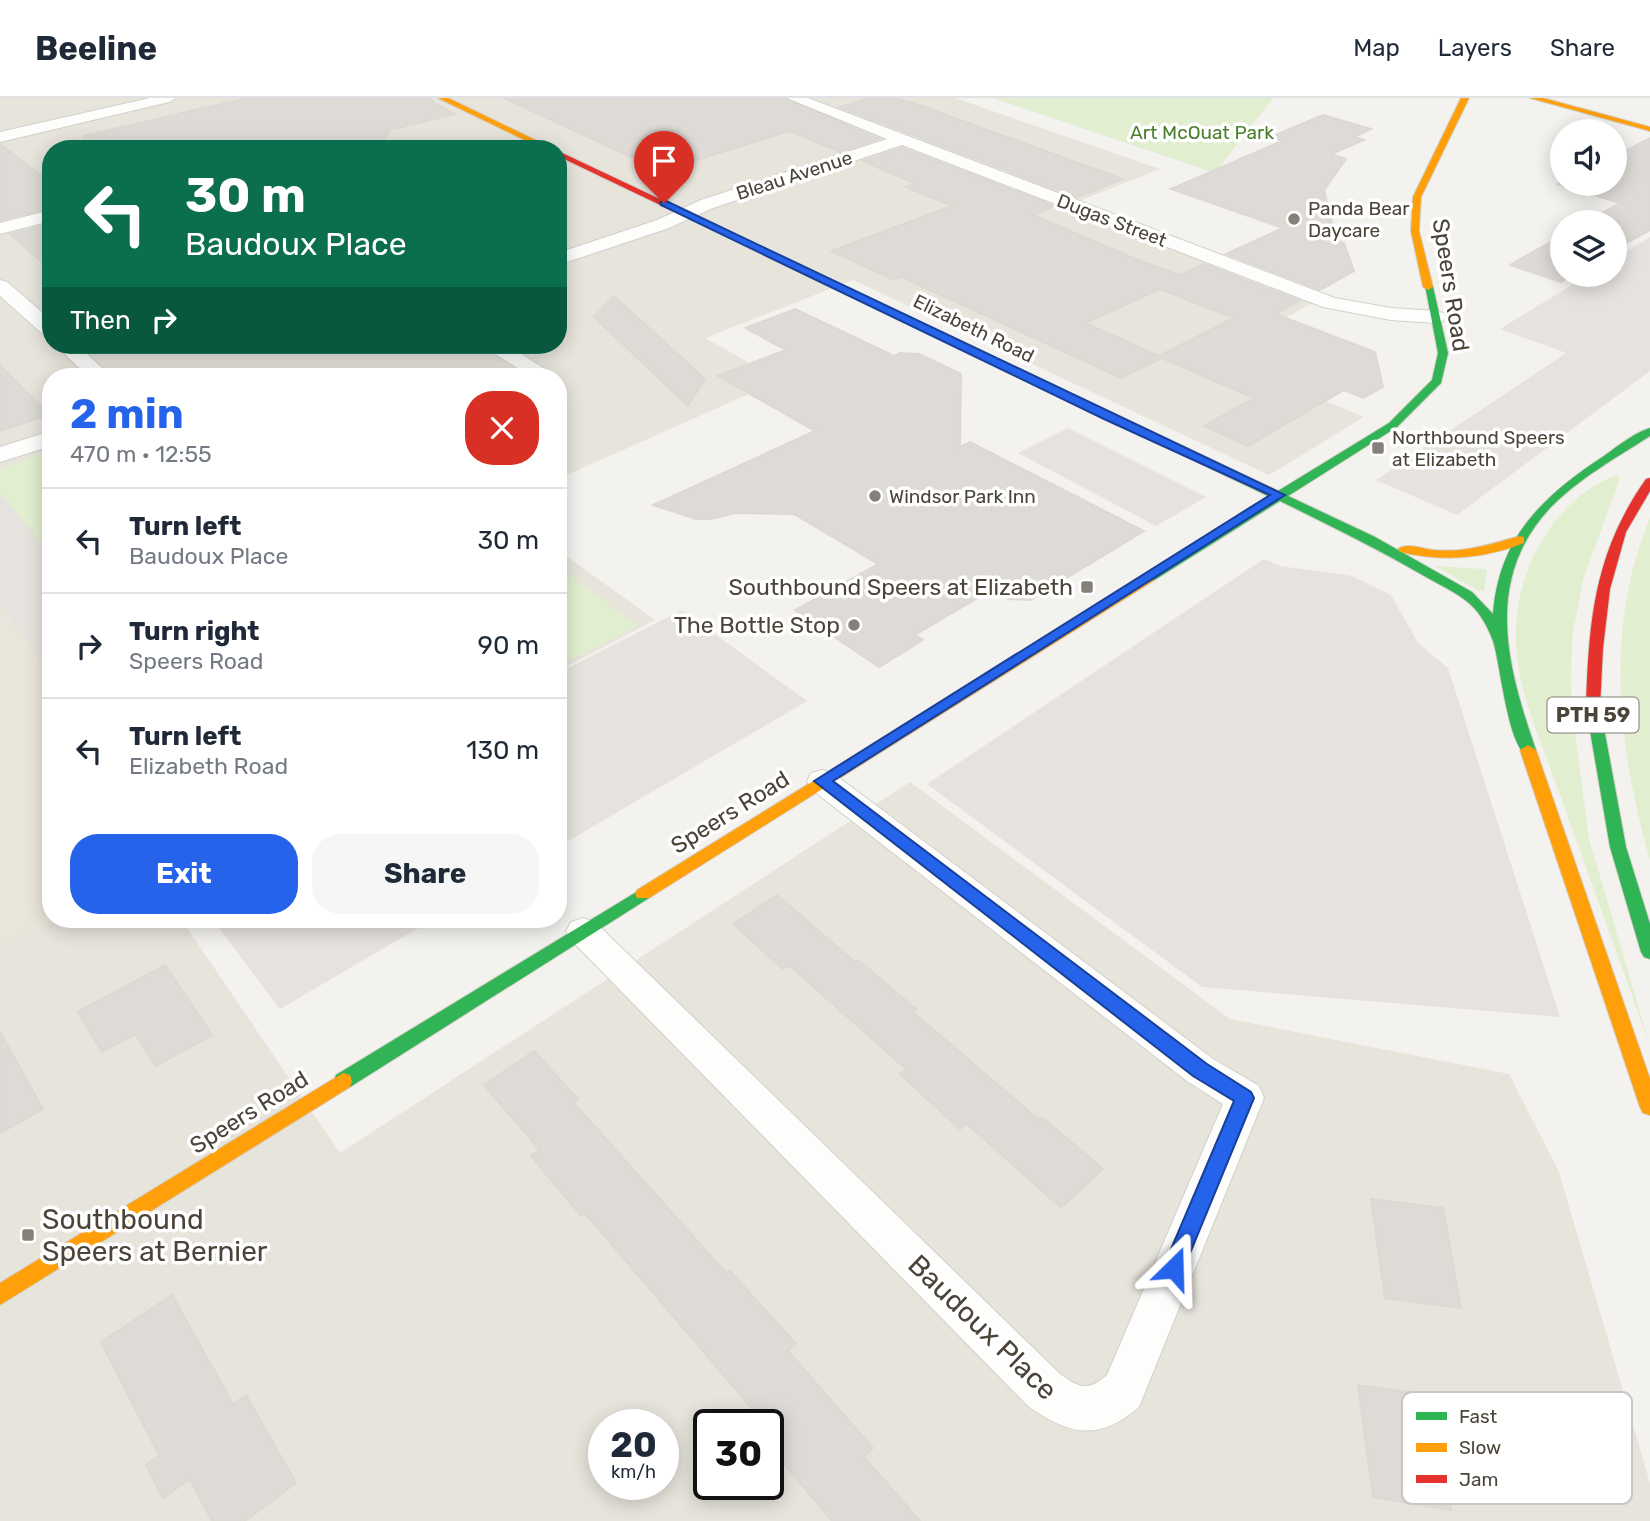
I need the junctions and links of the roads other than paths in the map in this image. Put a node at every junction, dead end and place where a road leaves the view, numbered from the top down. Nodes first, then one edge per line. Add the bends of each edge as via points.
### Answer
1 (94, 98) edge
2 (169, 98) edge
3 (442, 98) edge
4 (794, 98) edge
5 (1465, 98) edge
6 (1534, 98) edge
7 (1589, 98) edge
8 (114, 110) junction
9 (1650, 113) edge
10 (1650, 129) edge
11 (0, 137) edge
12 (904, 139) junction
13 (531, 140) edge
14 (567, 157) edge
15 (685, 213) junction
16 (42, 217) edge
17 (0, 229) edge
18 (567, 256) edge
19 (0, 286) edge
20 (1436, 317) junction
21 (42, 323) edge
22 (75, 354) edge
23 (509, 354) edge
24 (91, 368) edge
25 (531, 368) edge
26 (1650, 431) edge
27 (42, 441) edge
28 (0, 455) edge
29 (1650, 482) edge
30 (1279, 495) junction
31 (1371, 540) junction
32 (1520, 540) junction
33 (1499, 640) junction
34 (822, 781) junction
35 (583, 932) junction
36 (1650, 952) edge
37 (1650, 1107) edge
38 (0, 1295) edge

1 - 8 street
2 - 8 street
3 - 13 street
4 - 12 street, Dugas Street
5 - 20 street, Speers Road via 1417,197 1415,231
6 - 10 street
7 - 9 street
8 - 11 street
12 - 15 street, Bleau Avenue
12 - 20 street, Dugas Street via 1330,303
14 - 15 street, Elizabeth Road
15 - 18 street, Bleau Avenue
15 - 30 street, Elizabeth Road
16 - 17 street
19 - 21 street
20 - 30 street, Speers Road via 1443,353 1437,382 1393,425
22 - 24 street
23 - 25 street
26 - 32 street via 1570,486
27 - 28 street
29 - 36 street, PTH 59 via 1635,500 1611,552 1595,638 1593,717 1618,847
30 - 31 street, Elizabeth Road
30 - 34 street, Speers Road
31 - 32 street via 1465,558 1498,551
31 - 33 street via 1467,595 1486,613
32 - 33 street via 1500,597
33 - 37 street via 1506,680
34 - 35 street, Speers Road
34 - 35 street, Baudoux Place via 1200,1070 1245,1098 1123,1391 1111,1403 1096,1410 1076,1410 1044,1390
35 - 38 street, Speers Road

